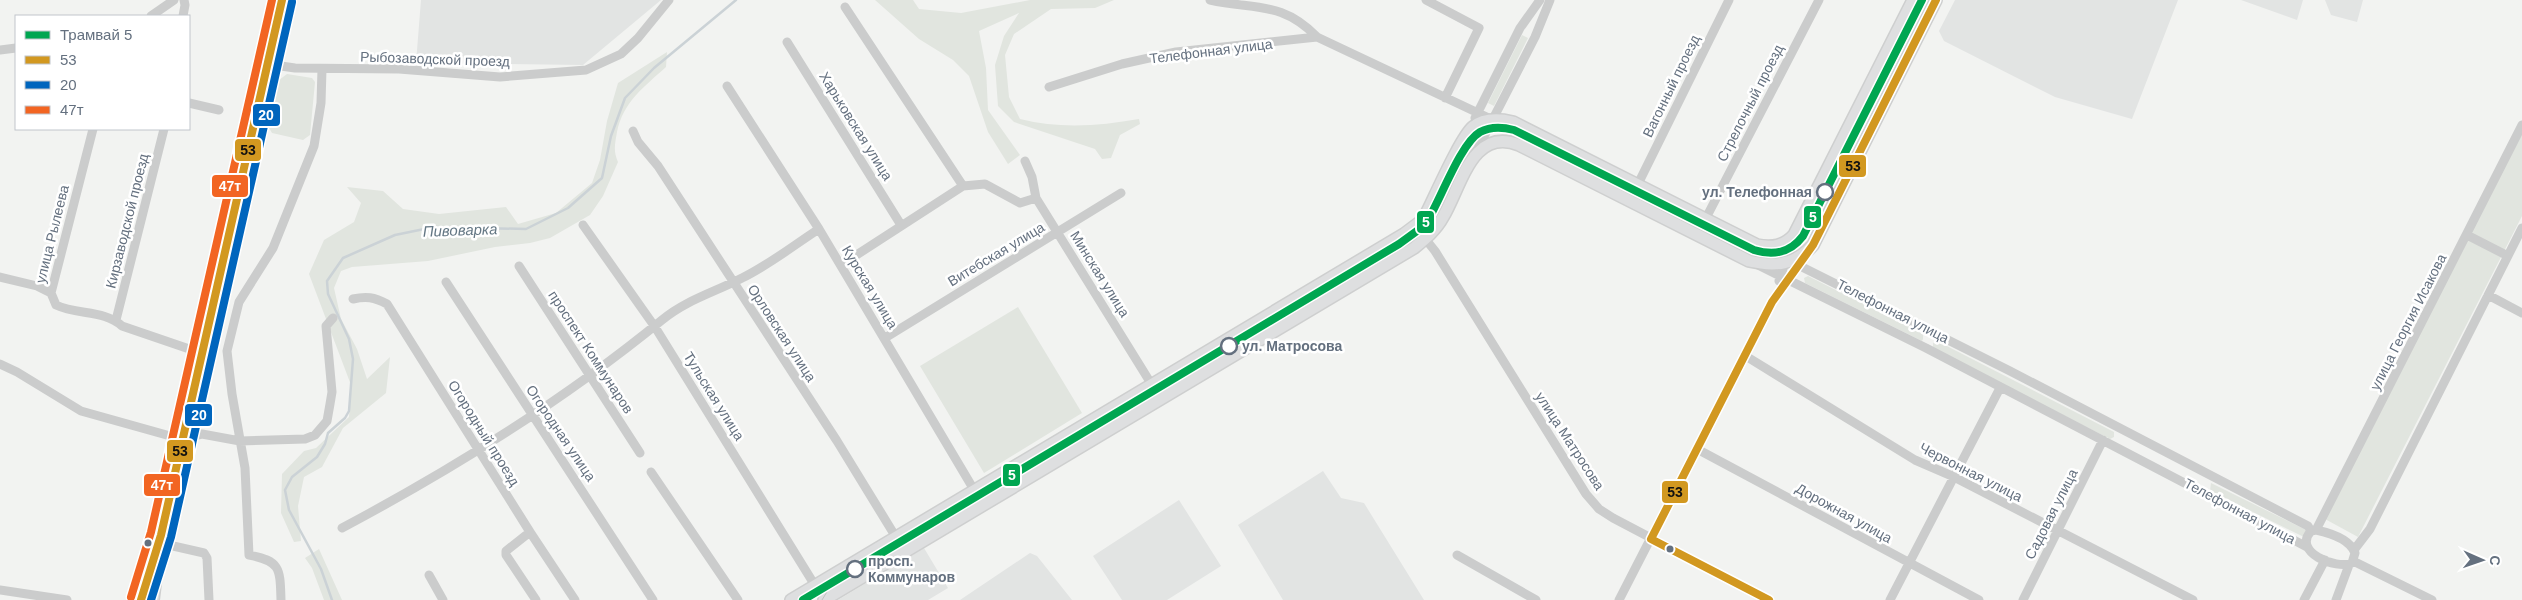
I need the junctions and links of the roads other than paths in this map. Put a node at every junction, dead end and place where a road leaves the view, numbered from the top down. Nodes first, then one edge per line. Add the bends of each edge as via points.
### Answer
1 (174, 0) edge
2 (184, 0) edge
3 (282, 0) edge
4 (669, 0) edge
5 (1210, 0) edge
6 (1282, 0) edge
7 (1426, 0) edge
8 (1540, 0) edge
9 (1550, 0) edge
10 (1729, 0) edge
11 (1819, 0) edge
12 (1913, 0) edge
13 (1936, 0) edge
14 (845, 7) dead end
15 (1280, 11) junction
16 (153, 15) edge
17 (183, 15) edge
18 (1318, 37) junction
19 (787, 42) dead end
20 (15, 48) edge
21 (0, 50) edge
22 (267, 64) junction
23 (322, 69) junction
24 (727, 86) dead end
25 (1049, 87) dead end
26 (1445, 98) junction
27 (190, 103) edge
28 (219, 110) dead end
29 (1484, 122) junction
30 (2522, 125) edge
31 (93, 130) edge
32 (164, 130) edge
33 (633, 131) dead end
34 (1502, 141) junction
35 (1476, 152) junction
36 (1025, 161) dead end
37 (1638, 184) junction
38 (963, 186) junction
39 (1121, 193) dead end
40 (1036, 198) junction
41 (1706, 218) junction
42 (900, 224) junction
43 (583, 225) dead end
44 (1415, 226) junction
45 (2522, 228) edge
46 (819, 229) junction
47 (1059, 232) junction
48 (1794, 235) junction
49 (2467, 235) junction
50 (1427, 238) junction
51 (1757, 245) junction
52 (2508, 256) junction
53 (1749, 261) junction
54 (1791, 261) junction
55 (841, 265) junction
56 (519, 266) dead end
57 (0, 277) edge
58 (1784, 278) junction
59 (446, 282) dead end
60 (732, 282) junction
61 (51, 293) junction
62 (2488, 294) junction
63 (353, 299) dead end
64 (2522, 313) edge
65 (333, 318) dead end
66 (1264, 318) junction
67 (116, 320) junction
68 (655, 327) junction
69 (1272, 332) junction
70 (884, 338) junction
71 (201, 353) junction
72 (1744, 355) junction
73 (0, 364) edge
74 (591, 375) junction
75 (1152, 384) junction
76 (2000, 388) junction
77 (1160, 398) junction
78 (532, 416) junction
79 (181, 439) junction
80 (2103, 440) junction
81 (240, 441) junction
82 (1698, 448) junction
83 (480, 450) junction
84 (640, 453) dead end
85 (651, 472) dead end
86 (1952, 476) junction
87 (975, 490) junction
88 (983, 505) junction
89 (342, 528) dead end
90 (2314, 531) junction
91 (530, 532) junction
92 (2058, 532) junction
93 (897, 537) junction
94 (160, 539) junction
95 (1651, 539) junction
96 (2307, 547) junction
97 (2354, 550) junction
98 (905, 552) junction
99 (1457, 555) dead end
100 (2324, 560) junction
101 (1908, 563) junction
102 (2351, 563) junction
103 (429, 575) dead end
104 (815, 586) junction
105 (0, 590) edge
106 (67, 600) edge
107 (141, 600) edge
108 (153, 600) edge
109 (208, 600) edge
110 (281, 600) edge
111 (443, 600) edge
112 (536, 600) edge
113 (575, 600) edge
114 (653, 600) edge
115 (738, 600) edge
116 (792, 600) edge
117 (808, 600) edge
118 (824, 600) edge
119 (1536, 600) edge
120 (1620, 600) edge
121 (1769, 600) edge
122 (1890, 600) edge
123 (1979, 600) edge
124 (2023, 600) edge
125 (2193, 600) edge
126 (2304, 600) edge
127 (2336, 600) edge
128 (2432, 600) edge

1 - 16 street
2 - 17 street
3 - 22 main road
4 - 23 street, Рыбозаводской проезд via 621,54 586,70 500,77 399,69
5 - 15 street, Телефонная улица
6 - 15 street
7 - 26 street via 1478,28
8 - 29 street via 1520,28
9 - 29 street via 1535,36
10 - 37 street, Вагонный проезд
11 - 41 street, Стрелочный проезд
12 - 48 main road
13 - 54 main road via 1813,245
14 - 38 street
15 - 18 street, Телефонная улица via 1302,22
18 - 25 street, Телефонная улица via 1176,52 1122,64
18 - 26 street, Телефонная улица
19 - 42 street, Харьковская улица
20 - 21 street
22 - 23 street, Рыбозаводской проезд
22 - 71 main road
23 - 81 street via 321,103 314,146 273,248 239,302 231,328 227,351
24 - 46 street, Курская улица
26 - 29 street, Телефонная улица
27 - 28 street
29 - 34 street
29 - 35 street
29 - 37 main road, Телефонная улица via 1514,122
29 - 44 main road via 1467,132 1427,212
30 - 49 street, улица Георгия Исакова
31 - 61 street, улица Рылеева
32 - 67 street, Кирзаводской проезд
33 - 60 street, Орловская улица
34 - 35 main road via 1483,146
34 - 53 main road, Телефонная улица via 1519,145
35 - 50 main road via 1443,217
36 - 40 street, Минская улица
37 - 41 main road, Телефонная улица
38 - 40 street via 985,184 1020,203
38 - 42 street
39 - 47 street, Витебская улица
40 - 47 street, Минская улица
41 - 51 main road, Телефонная улица
42 - 55 street
43 - 68 street, Тульская улица
44 - 50 street, улица Матросова
44 - 66 main road
45 - 52 street
46 - 55 street, Курская улица
46 - 60 street
47 - 70 street, Витебская улица
47 - 75 street, Минская улица
48 - 51 main road via 1786,243 1776,246
48 - 54 street
49 - 52 street
49 - 90 street, улица Георгия Исакова
50 - 69 main road
50 - 95 street, улица Матросова via 1586,494 1600,509
51 - 54 street, Телефонная улица
52 - 62 street
53 - 54 main road via 1765,264
53 - 58 street, Телефонная улица
54 - 58 street
54 - 58 street
54 - 90 street, Телефонная улица
55 - 70 street, Курская улица
56 - 74 street, проспект Коммунаров
57 - 61 street, улица Рылеева
58 - 72 street
58 - 76 street, Телефонная улица
59 - 78 street, Огородная улица
60 - 68 street via 707,292
60 - 93 street, Орловская улица
61 - 67 street via 56,305 63,309
62 - 64 street
62 - 97 street via 2370,529
63 - 83 street, Огородный проезд via 365,296 386,304
65 - 81 street via 326,326 332,392 327,421 315,435 305,439
66 - 69 street
66 - 75 main road
67 - 71 street via 122,326
68 - 74 street
68 - 104 street, Тульская улица
69 - 77 main road
70 - 87 street, Курская улица
71 - 79 main road
72 - 82 street
72 - 86 street, Червонная улица via 1915,460
73 - 79 street via 81,411
74 - 78 street
74 - 84 street, проспект Коммунаров
75 - 77 street, Минская улица
75 - 87 main road
76 - 80 street, Телефонная улица
76 - 86 street
77 - 88 main road
78 - 83 street
78 - 114 street, Огородная улица
79 - 81 street via 202,434
79 - 94 main road
80 - 92 street, Садовая улица
80 - 96 street, Телефонная улица
81 - 110 street via 249,554 268,558 276,565
82 - 95 street
82 - 101 street, Дорожная улица
83 - 89 street
83 - 91 street, Огородный проезд
85 - 115 street
86 - 92 street, Червонная улица
86 - 101 street
87 - 88 street, Курская улица
87 - 93 main road
88 - 98 main road
90 - 96 street, улица Георгия Исакова via 2307,538
90 - 97 street, Телефонная улица via 2339,538
91 - 112 street via 506,551 506,555
91 - 113 street, Огородный проезд
92 - 124 street, Садовая улица
92 - 125 street, Червонная улица
93 - 98 street, Орловская улица
93 - 104 main road
94 - 107 main road
94 - 108 main road
94 - 109 street via 204,553 207,558
95 - 120 street
95 - 121 street, улица Матросова
96 - 100 street, Телефонная улица
97 - 102 street
98 - 118 main road
99 - 119 street
100 - 102 street via 2335,564
100 - 126 street
101 - 122 street
101 - 123 street, Дорожная улица
102 - 127 street
102 - 128 street
103 - 111 street
104 - 116 main road
104 - 117 street
104 - 118 street, Тульская улица
105 - 106 street

